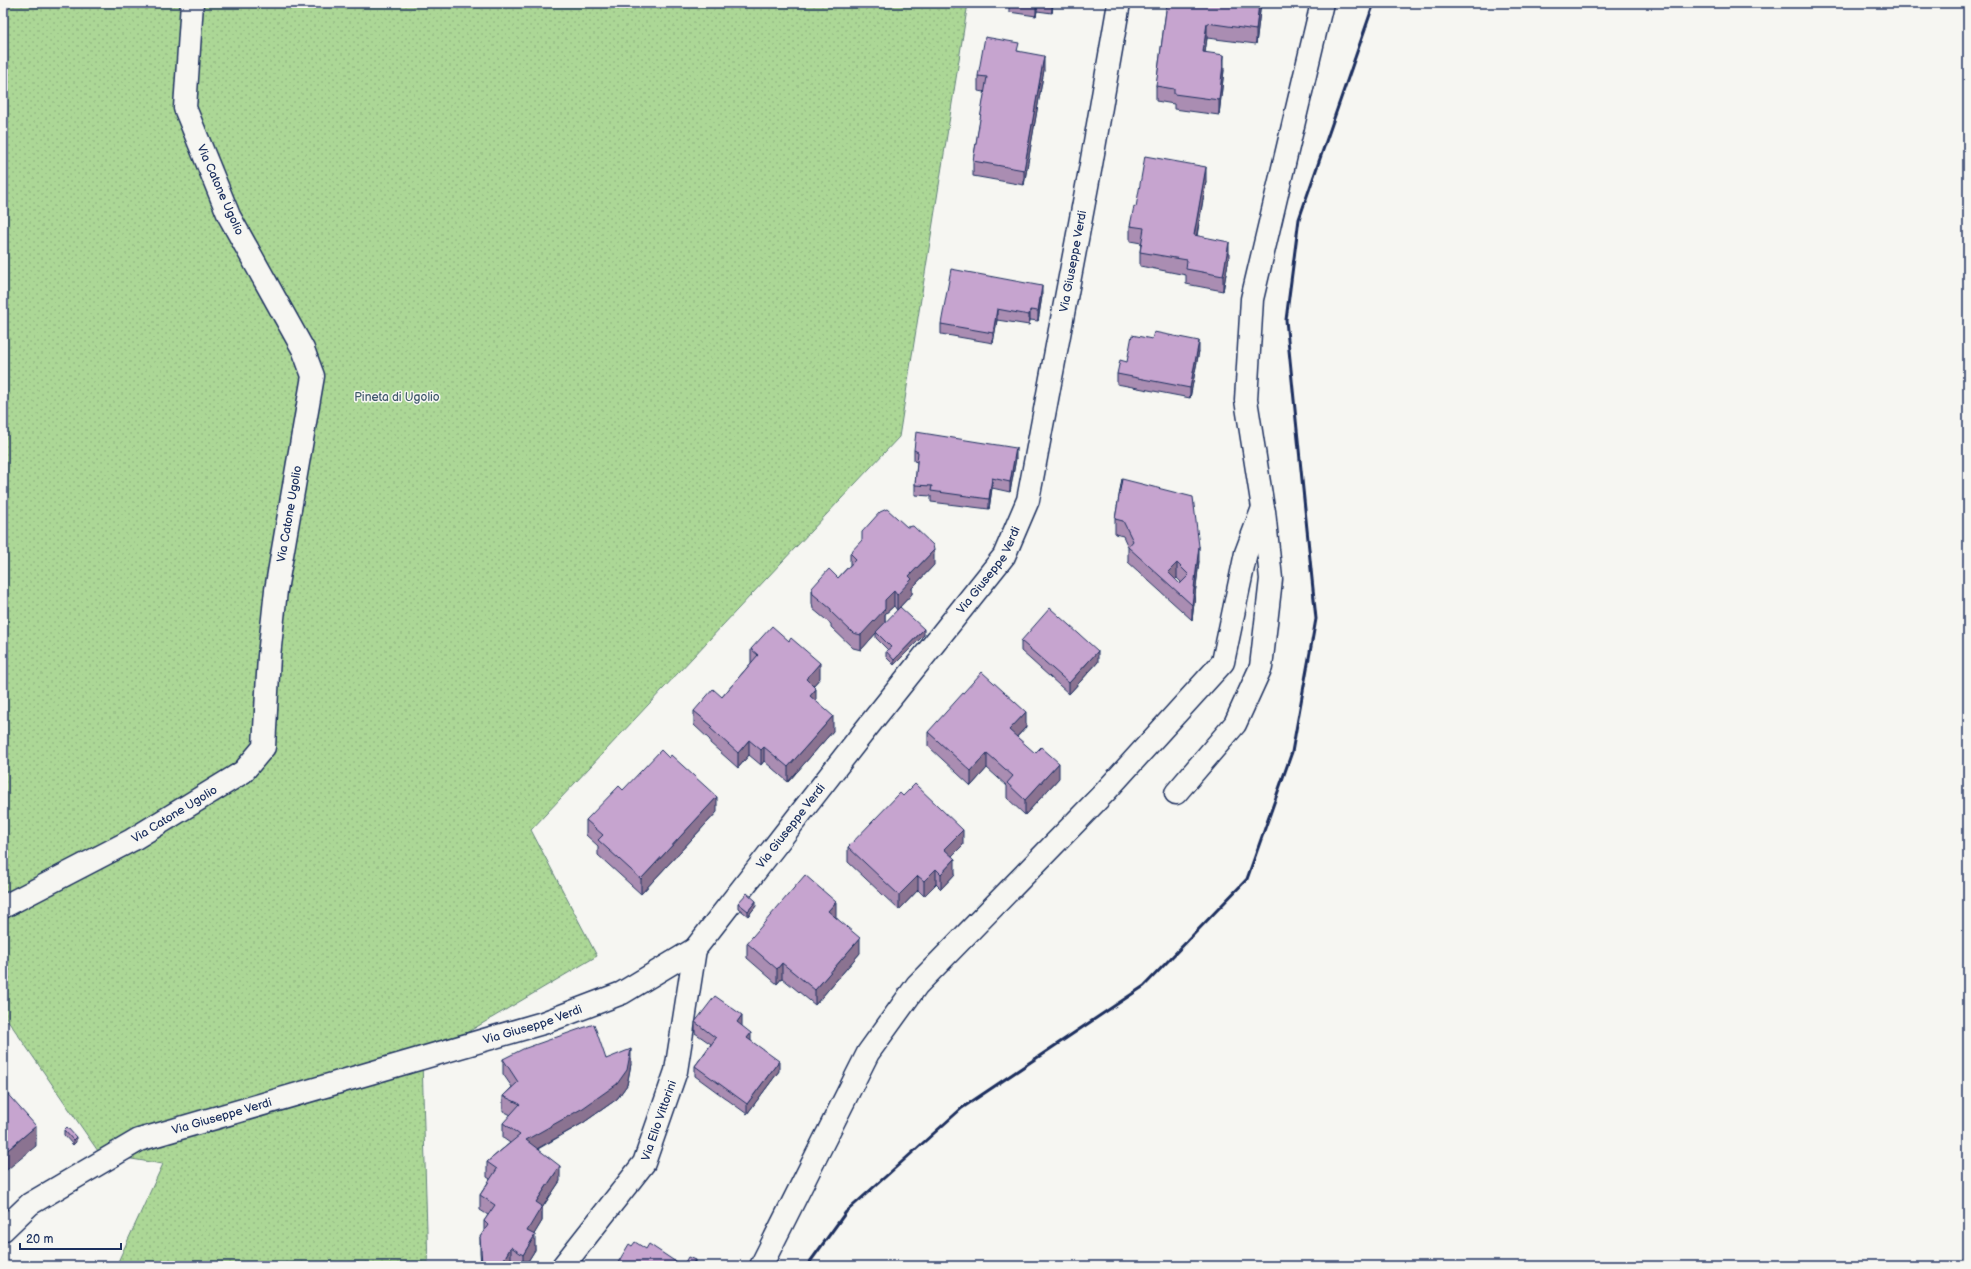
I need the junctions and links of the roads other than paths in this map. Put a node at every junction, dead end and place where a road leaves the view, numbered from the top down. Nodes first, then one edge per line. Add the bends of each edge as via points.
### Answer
1 (192, 3) edge
2 (1119, 3) edge
3 (1322, 3) edge
4 (1263, 508) junction
5 (1176, 793) dead end
6 (3, 907) edge
7 (695, 950) junction
8 (3, 1230) edge
9 (563, 1266) edge
10 (762, 1266) edge

1 - 6 street, Via Catone Ugolio via 185,108 229,216 303,349 313,376 276,590 264,747 243,772 132,840
2 - 7 street, Via Giuseppe Verdi via 1090,173 1028,500 1004,556
3 - 4 street via 1252,299 1246,400
4 - 5 street via 1272,579 1261,667 1235,724
4 - 10 street via 1246,553 1223,662 1105,792 917,986 868,1053
7 - 8 street, Via Giuseppe Verdi via 622,993 544,1024 139,1140 30,1204
7 - 9 street, Via Elio Vittorini via 676,1071 644,1163

